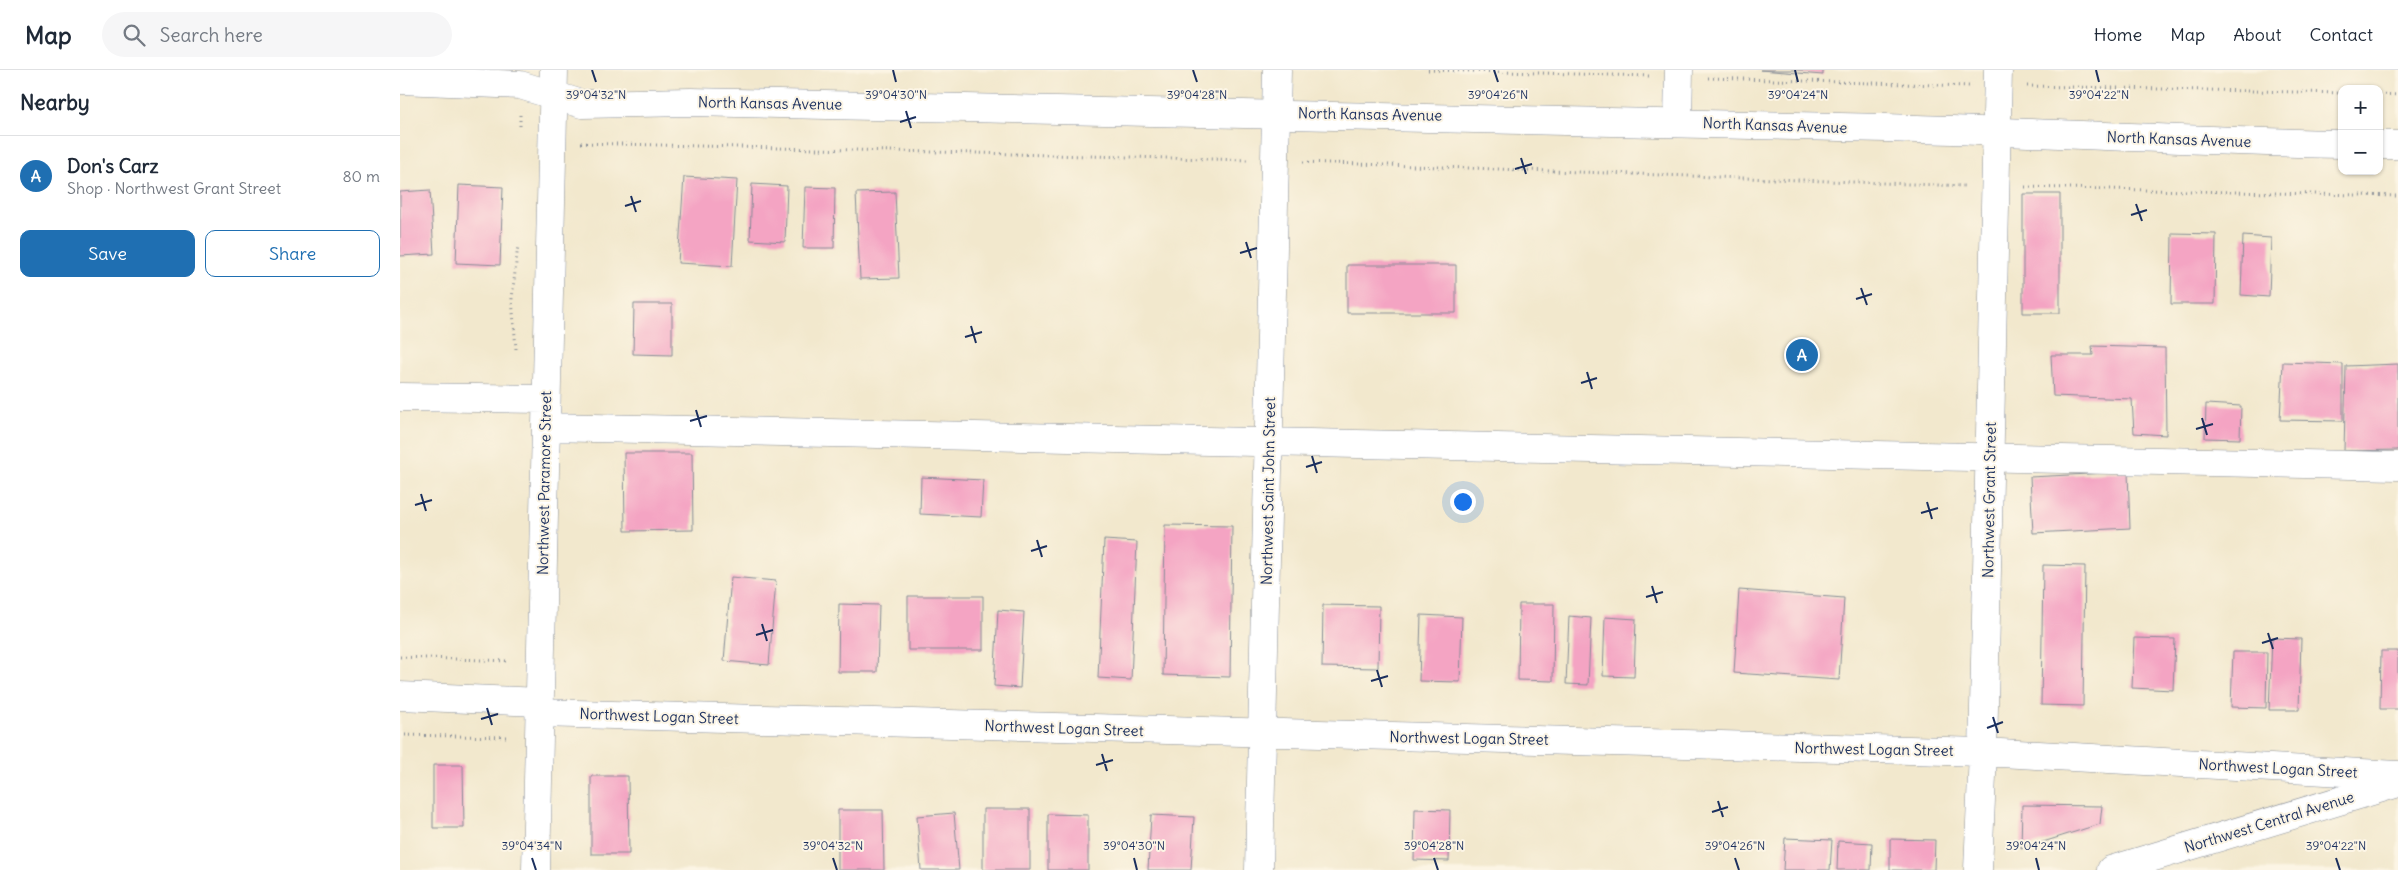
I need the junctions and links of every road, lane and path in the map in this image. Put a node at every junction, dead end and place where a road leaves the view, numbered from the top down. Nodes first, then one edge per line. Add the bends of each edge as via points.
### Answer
1 (1277, 70) edge
2 (1428, 70) edge
3 (1679, 73) edge
4 (1997, 78) edge
5 (400, 80) edge
6 (554, 83) edge
7 (2338, 94) edge
8 (2383, 94) edge
9 (2398, 95) edge
10 (1276, 112) junction
11 (1678, 122) junction
12 (1996, 131) junction
13 (553, 142) junction
14 (2338, 144) edge
15 (2383, 145) edge
16 (2398, 145) edge
17 (1276, 160) junction
18 (1995, 187) junction
19 (2398, 196) edge
20 (400, 397) edge
21 (545, 399) junction
22 (546, 427) junction
23 (1269, 441) junction
24 (1990, 457) junction
25 (2398, 466) edge
26 (400, 657) edge
27 (509, 660) dead end
28 (400, 696) edge
29 (540, 707) junction
30 (1262, 733) junction
31 (400, 735) edge
32 (508, 739) dead end
33 (1983, 752) junction
34 (2398, 775) edge
35 (2398, 783) edge
36 (536, 870) edge
37 (1259, 870) edge
38 (1978, 870) edge
39 (2110, 870) edge

1 - 10 street, Northwest Saint John Street
2 - 3 path
3 - 4 path
3 - 11 street
4 - 7 path
4 - 12 street, Northwest Grant Street
5 - 6 street, North Kansas Avenue via 520,85
6 - 10 street, North Kansas Avenue via 582,104 691,102
6 - 13 street, Northwest Paramore Street
8 - 9 path
10 - 11 street, North Kansas Avenue
10 - 17 street, Northwest Saint John Street
11 - 12 street, North Kansas Avenue
12 - 14 street, North Kansas Avenue via 2192,141
12 - 18 street, Northwest Grant Street
13 - 17 path
13 - 21 street, Northwest Paramore Street
15 - 16 street
17 - 18 path
17 - 23 street, Northwest Saint John Street
18 - 19 path
18 - 24 street, Northwest Grant Street
20 - 21 street
21 - 22 street, Northwest Paramore Street
22 - 23 street
22 - 29 street, Northwest Paramore Street
23 - 24 street
23 - 30 street, Northwest Saint John Street
24 - 25 street
24 - 33 street, Northwest Grant Street
26 - 27 path
28 - 29 street, Northwest Logan Street
29 - 30 street, Northwest Logan Street
29 - 36 street, Northwest Paramore Street
30 - 33 street, Northwest Logan Street
30 - 37 street, Northwest Saint John Street
31 - 32 path
33 - 34 street, Northwest Logan Street
33 - 38 street, Northwest Grant Street
35 - 39 street, Northwest Central Avenue

